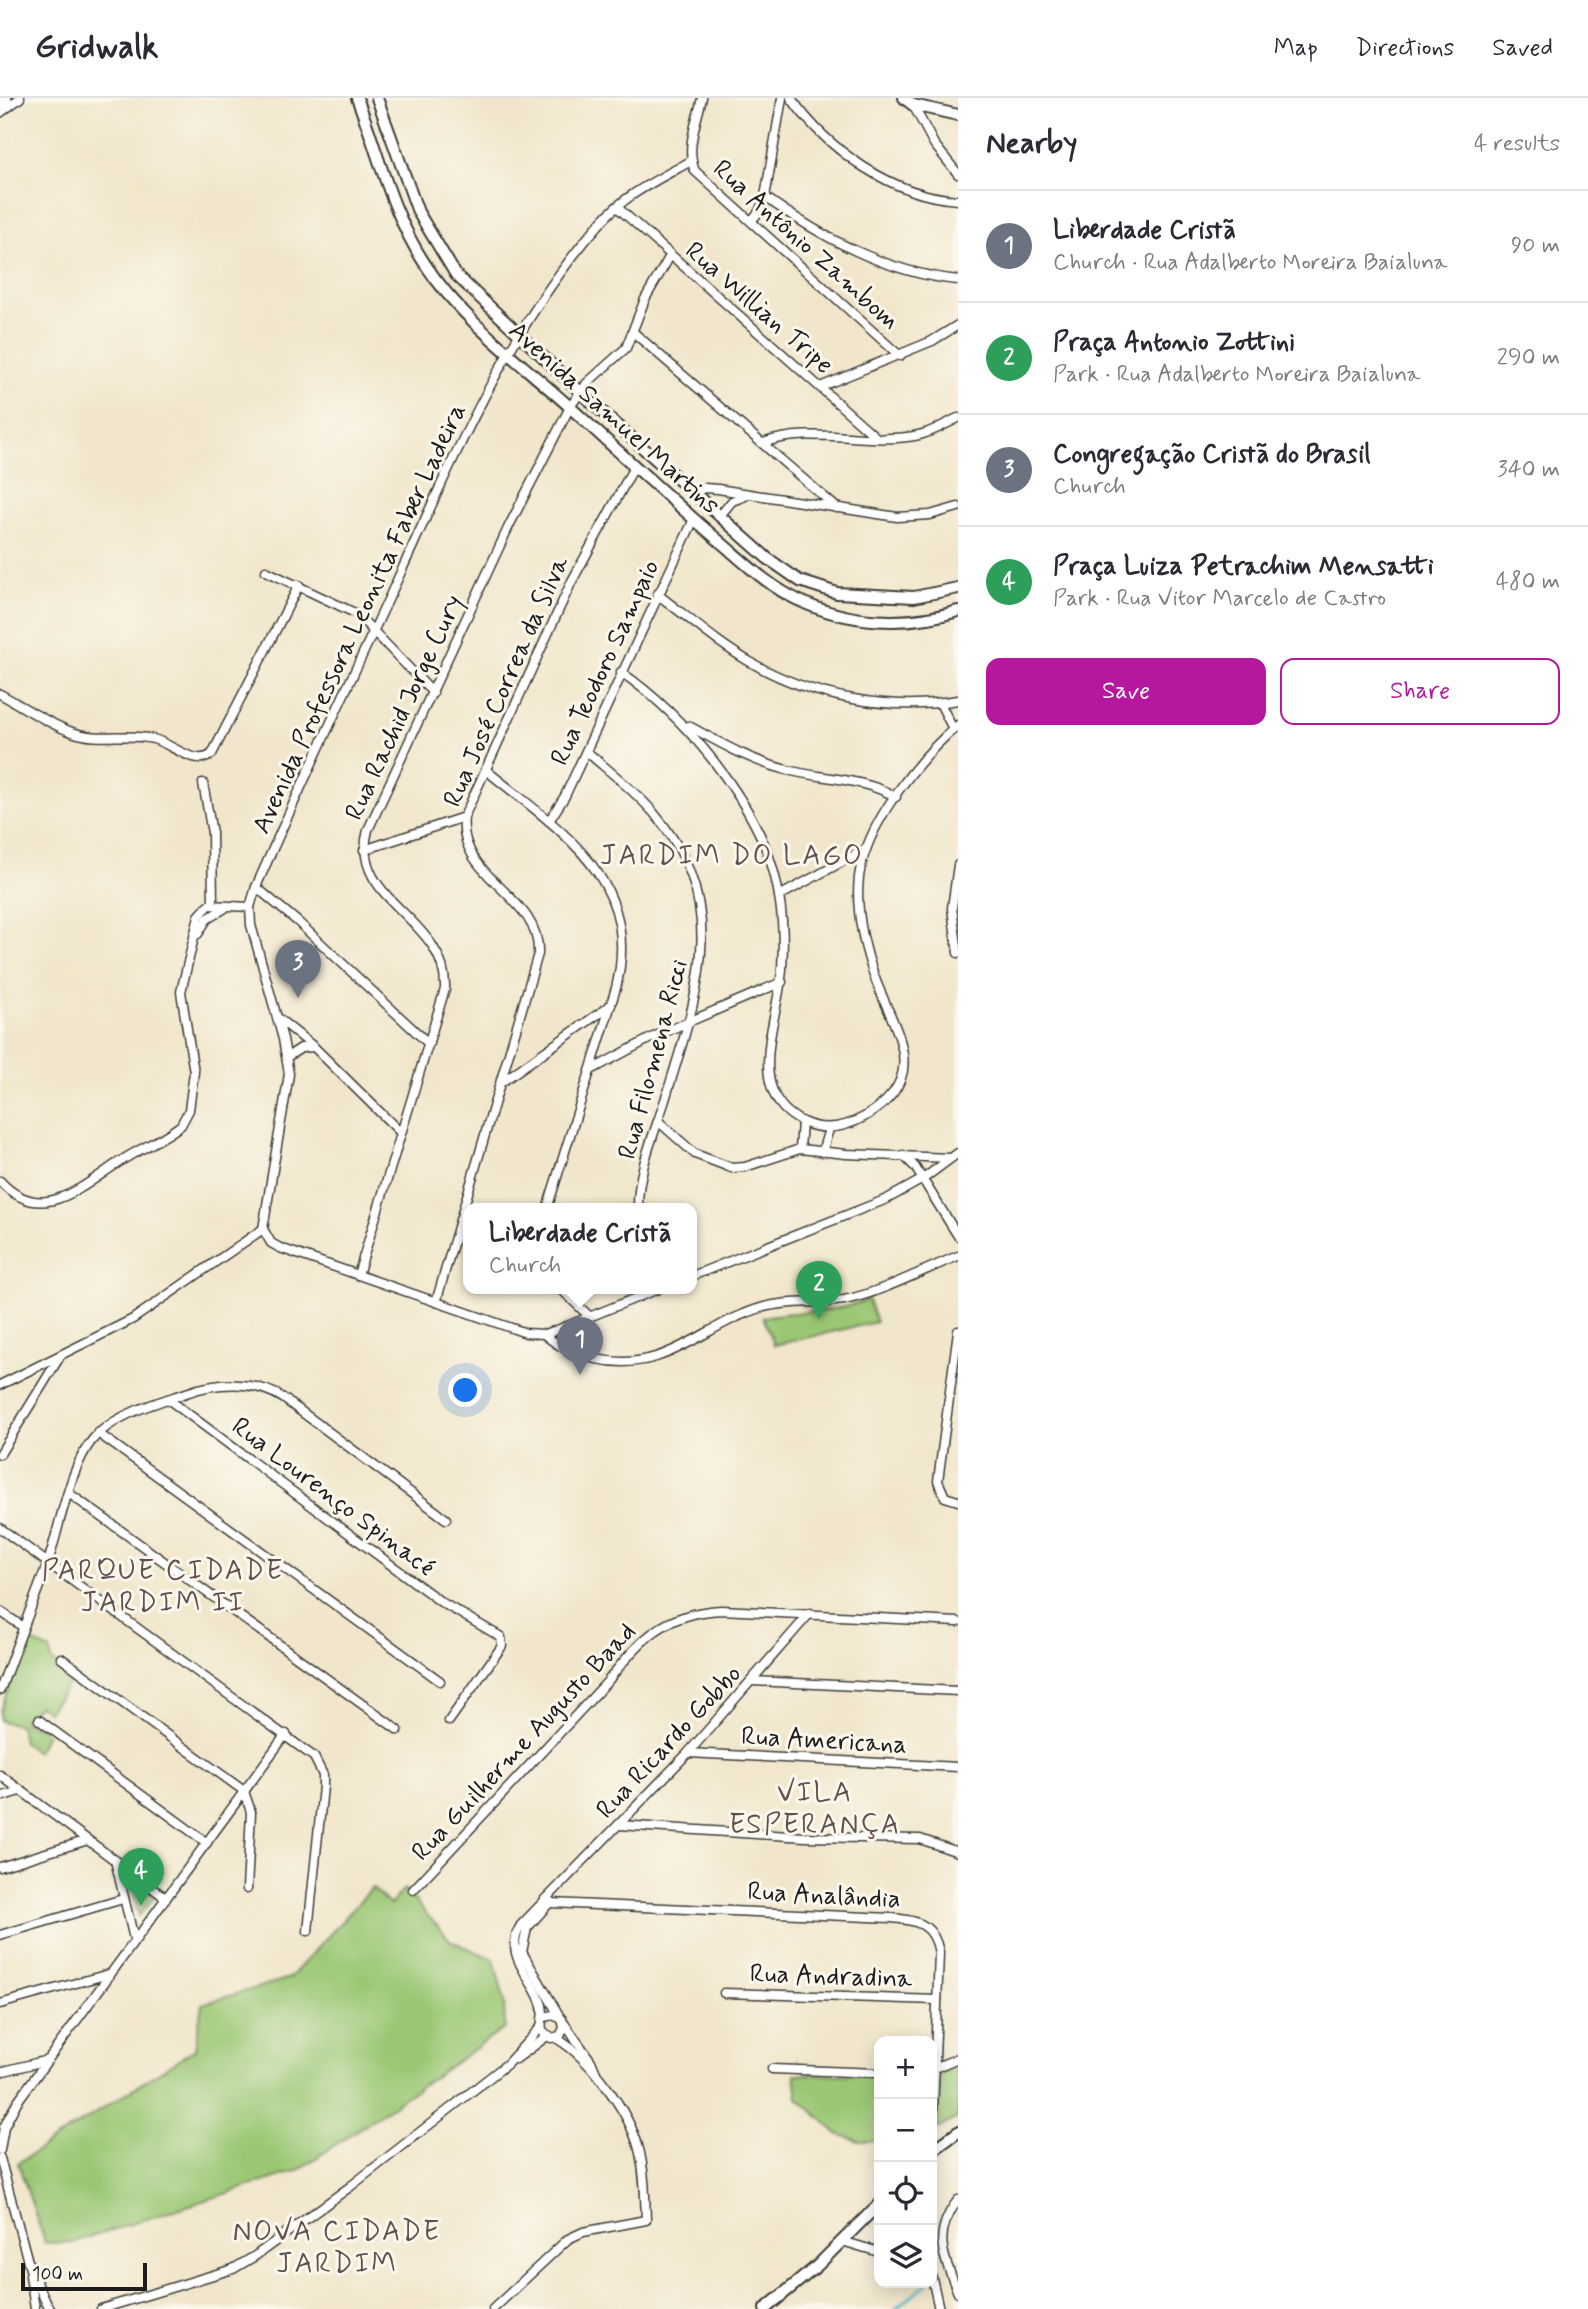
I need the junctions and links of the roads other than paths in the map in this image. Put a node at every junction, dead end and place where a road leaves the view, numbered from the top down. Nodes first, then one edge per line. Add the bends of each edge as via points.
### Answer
1 (5, 98) edge
2 (20, 98) edge
3 (377, 98) edge
4 (702, 98) edge
5 (782, 98) edge
6 (791, 98) edge
7 (0, 101) edge
8 (359, 102) edge
9 (908, 102) edge
10 (382, 112) junction
11 (0, 113) edge
12 (958, 115) edge
13 (691, 161) junction
14 (958, 174) edge
15 (765, 197) junction
16 (958, 200) edge
17 (617, 207) junction
18 (751, 221) junction
19 (670, 256) junction
20 (958, 280) edge
21 (958, 325) edge
22 (633, 332) junction
23 (520, 335) junction
24 (510, 353) junction
25 (900, 356) junction
26 (820, 387) junction
27 (580, 391) junction
28 (570, 407) junction
29 (958, 418) edge
30 (877, 438) junction
31 (763, 443) junction
32 (634, 467) junction
33 (693, 493) junction
34 (747, 495) junction
35 (958, 507) edge
36 (837, 508) junction
37 (684, 510) junction
38 (719, 517) junction
39 (694, 519) junction
40 (707, 530) junction
41 (267, 571) dead end
42 (299, 585) junction
43 (958, 588) edge
44 (657, 594) junction
45 (958, 598) edge
46 (958, 610) edge
47 (374, 629) junction
48 (621, 672) junction
49 (433, 693) junction
50 (0, 694) edge
51 (958, 699) edge
52 (940, 703) junction
53 (684, 723) junction
54 (955, 727) edge
55 (586, 751) junction
56 (486, 770) junction
57 (203, 783) dead end
58 (896, 797) junction
59 (464, 817) junction
60 (549, 821) junction
61 (866, 849) junction
62 (364, 850) junction
63 (958, 865) edge
64 (256, 887) junction
65 (779, 896) junction
66 (213, 905) junction
67 (250, 907) junction
68 (225, 908) junction
69 (191, 949) junction
70 (958, 953) edge
71 (782, 982) junction
72 (611, 1005) junction
73 (277, 1018) junction
74 (688, 1023) junction
75 (429, 1044) junction
76 (314, 1047) junction
77 (287, 1057) junction
78 (593, 1069) junction
79 (503, 1081) junction
80 (658, 1121) junction
81 (802, 1122) junction
82 (829, 1129) junction
83 (401, 1133) junction
84 (800, 1149) junction
85 (821, 1152) junction
86 (901, 1154) junction
87 (954, 1156) edge
88 (923, 1179) junction
89 (0, 1181) edge
90 (466, 1203) edge
91 (549, 1203) edge
92 (638, 1203) edge
93 (463, 1213) edge
94 (264, 1228) junction
95 (958, 1236) edge
96 (958, 1256) edge
97 (697, 1274) edge
98 (358, 1275) junction
99 (566, 1294) edge
100 (646, 1294) edge
101 (436, 1302) junction
102 (590, 1317) junction
103 (564, 1327) junction
104 (958, 1331) edge
105 (544, 1334) junction
106 (61, 1357) junction
107 (591, 1358) junction
108 (0, 1385) edge
109 (168, 1399) junction
110 (98, 1433) junction
111 (0, 1454) edge
112 (69, 1493) junction
113 (958, 1502) edge
114 (446, 1519) dead end
115 (0, 1528) edge
116 (48, 1563) junction
117 (0, 1611) edge
118 (810, 1613) junction
119 (958, 1622) edge
120 (23, 1627) junction
121 (61, 1658) dead end
122 (440, 1681) dead end
123 (752, 1681) junction
124 (0, 1690) edge
125 (958, 1691) edge
126 (38, 1720) dead end
127 (449, 1721) dead end
128 (398, 1730) dead end
129 (286, 1734) junction
130 (688, 1753) junction
131 (958, 1767) edge
132 (0, 1775) edge
133 (20, 1791) junction
134 (244, 1791) junction
135 (0, 1797) edge
136 (619, 1825) junction
137 (88, 1840) junction
138 (207, 1843) junction
139 (958, 1852) edge
140 (115, 1860) junction
141 (0, 1867) edge
142 (247, 1889) dead end
143 (413, 1890) dead end
144 (166, 1898) junction
145 (123, 1899) junction
146 (550, 1899) junction
147 (308, 1931) dead end
148 (0, 1935) edge
149 (134, 1939) junction
150 (519, 1952) junction
151 (109, 1974) junction
152 (724, 1993) dead end
153 (937, 2000) junction
154 (0, 2004) edge
155 (545, 2017) junction
156 (562, 2020) junction
157 (541, 2027) junction
158 (935, 2036) edge
159 (551, 2037) junction
160 (958, 2058) edge
161 (48, 2060) junction
162 (507, 2064) junction
163 (937, 2067) edge
164 (772, 2069) dead end
165 (0, 2073) edge
166 (874, 2073) edge
167 (597, 2075) junction
168 (958, 2132) edge
169 (937, 2147) edge
170 (0, 2150) edge
171 (0, 2158) edge
172 (958, 2200) edge
173 (874, 2209) edge
174 (842, 2241) junction
175 (874, 2251) edge
176 (30, 2269) junction
177 (934, 2288) edge
178 (958, 2294) edge
179 (35, 2309) edge
180 (50, 2309) edge
181 (102, 2309) edge
182 (493, 2309) edge
183 (765, 2309) edge
184 (939, 2309) edge

1 - 7 main road
2 - 11 street
3 - 10 main road, Avenida Samuel Martins
4 - 13 street
5 - 15 street
6 - 16 street via 850,158 906,187
8 - 10 main road via 373,115
8 - 24 main road, Avenida Samuel Martins via 414,248 458,306
9 - 12 main road
9 - 14 street
10 - 23 main road, Avenida Samuel Martins via 418,212 441,254 471,292
13 - 17 street, Avenida Professora Leonita Faber Ladeira
13 - 18 street, Rua Antônio Zambom via 704,181
15 - 18 street
15 - 20 street via 852,250 921,274
17 - 19 street, Rua Willian Tripe
17 - 23 street, Avenida Professora Leonita Faber Ladeira via 573,258
18 - 25 street, Rua Antônio Zambom
19 - 22 street, Rua Rachid Jorge Cury via 645,299
19 - 26 street, Rua Willian Tripe
21 - 25 street
22 - 27 street, Rua Rachid Jorge Cury via 622,353
22 - 31 street
23 - 24 street, Avenida Professora Leonita Faber Ladeira
23 - 27 main road, Avenida Samuel Martins
24 - 28 main road, Avenida Samuel Martins
24 - 47 street, Avenida Professora Leonita Faber Ladeira via 450,465
25 - 26 street
26 - 30 street, Rua Willian Tripe
27 - 28 street, Rua Rachid Jorge Cury
27 - 33 main road, Avenida Samuel Martins
28 - 32 main road, Avenida Samuel Martins
28 - 49 street, Rua Rachid Jorge Cury
29 - 30 street via 920,435
30 - 31 street via 782,436
31 - 36 street
32 - 37 main road, Avenida Samuel Martins
32 - 56 street, Rua José Correa da Silva via 583,558
33 - 34 street via 710,488
33 - 37 main road
33 - 38 main road, Avenida Samuel Martins
34 - 36 street
34 - 38 street via 732,500
35 - 36 street via 906,517
37 - 39 main road, Avenida Samuel Martins
38 - 40 main road
38 - 43 main road, Avenida Samuel Martins via 788,573 822,590 891,598
39 - 40 main road, Avenida Samuel Martins
39 - 44 street, Rua Teodoro Sampaio
40 - 46 main road, Avenida Samuel Martins via 777,589 816,607 891,622
41 - 42 street
42 - 47 street via 357,614
42 - 50 street via 212,754 202,759 152,739 74,733
44 - 48 street, Rua Teodoro Sampaio
44 - 52 street via 735,653 788,680 879,703
45 - 46 main road
47 - 49 street
47 - 64 street, Avenida Professora Leonita Faber Ladeira
48 - 53 street
48 - 55 street, Rua Teodoro Sampaio
49 - 62 street, Rua Rachid Jorge Cury via 372,820
51 - 52 street
52 - 54 street
53 - 58 street via 760,762 876,787
53 - 65 street via 763,835
54 - 58 street via 917,766
55 - 60 street, Rua Teodoro Sampaio
55 - 74 street, Rua Filomena Ricci via 653,812 691,877 704,950
56 - 59 street, Rua José Correa da Silva
56 - 60 street
57 - 66 street via 212,833
58 - 61 street
59 - 62 street
59 - 79 street, Rua José Correa da Silva via 464,839 472,859 532,922 539,942
60 - 72 street via 592,864 619,916 623,961
61 - 65 street
61 - 82 street via 858,890 862,934 902,1040 904,1066 893,1091 878,1107 851,1124
62 - 75 street, Rua Rachid Jorge Cury via 375,883 427,936 443,962 445,989
63 - 70 street via 951,908
64 - 67 street, Avenida Professora Leonita Faber Ladeira
64 - 75 street
65 - 71 street
66 - 68 street
66 - 69 street via 201,912
67 - 68 street
67 - 73 street, Avenida Professora Leonita Faber Ladeira
68 - 69 street via 207,919
69 - 89 street via 181,992 194,1072 189,1110 181,1125 57,1200 30,1201
71 - 74 street
71 - 81 street via 769,1041 768,1072 783,1105
72 - 78 street
72 - 79 street
73 - 76 street
73 - 77 street, Avenida Professora Leonita Faber Ladeira
74 - 78 street
74 - 80 street, Rua Filomena Ricci
75 - 83 street, Rua Rachid Jorge Cury
76 - 77 street
76 - 83 street
77 - 94 street, Avenida Professora Leonita Faber Ladeira via 287,1102
78 - 91 street
79 - 90 street, Rua José Correa da Silva
80 - 84 street via 695,1154 720,1166 745,1167
80 - 92 street, Rua Filomena Ricci
81 - 82 street
81 - 84 street
82 - 85 street
83 - 98 street, Rua Rachid Jorge Cury
84 - 85 street
85 - 86 street
86 - 87 street
86 - 88 street
87 - 88 street
88 - 95 street
88 - 97 street via 887,1199
93 - 101 street, Rua José Correa da Silva
94 - 98 street via 275,1246
94 - 106 street via 133,1319
96 - 107 street via 852,1298 762,1308 661,1357 630,1363
98 - 101 street
99 - 102 street
100 - 102 street
101 - 105 street via 510,1328
102 - 103 street
103 - 105 street
103 - 107 street via 572,1343
104 - 113 street via 938,1481 945,1497
105 - 107 street via 562,1349
106 - 108 street
106 - 111 street
109 - 110 street
109 - 114 street via 194,1390 264,1387
109 - 127 street, Rua Lourenço Spinacé via 477,1625 499,1635 502,1646
110 - 112 street via 79,1460
110 - 122 street
112 - 116 street
112 - 128 street
115 - 116 street
116 - 120 street
116 - 129 street
117 - 120 street
118 - 119 street, Rua Guilherme Augusto Baad
118 - 123 street, Rua Ricardo Gobbo
118 - 143 street, Rua Guilherme Augusto Baad via 700,1611 659,1626
120 - 124 street
121 - 134 street
123 - 125 street
123 - 130 street, Rua Ricardo Gobbo
126 - 138 street
129 - 134 street
129 - 147 street via 309,1751 323,1775
130 - 131 street, Rua Americana
130 - 136 street, Rua Ricardo Gobbo
132 - 133 street
133 - 135 street
133 - 137 street
134 - 138 street
134 - 142 street via 251,1812
136 - 139 street via 920,1839
136 - 146 street, Rua Ricardo Gobbo
137 - 140 street
137 - 141 street
138 - 144 street
140 - 144 street
140 - 145 street
144 - 149 street
145 - 148 street
145 - 149 street
146 - 150 street, Rua Ricardo Gobbo via 516,1933
146 - 153 street, Rua Analândia via 917,1920 937,1940
149 - 151 street
150 - 155 street
150 - 156 street
151 - 154 street
151 - 161 street
152 - 153 street, Rua Andradina
153 - 158 street, Rua Analândia
155 - 156 street
155 - 157 street
156 - 159 street via 563,2032
156 - 167 street
157 - 159 street
157 - 162 street
159 - 162 street
159 - 167 street via 569,2045
160 - 163 street
161 - 165 street
161 - 170 street via 9,2114
162 - 181 street via 244,2263
164 - 166 street
167 - 182 street via 627,2120 638,2147 646,2220 568,2239
168 - 169 main road
171 - 176 street
172 - 178 street via 941,2231
173 - 174 main road
174 - 175 street
174 - 183 main road
176 - 179 street
176 - 180 street
177 - 184 street

